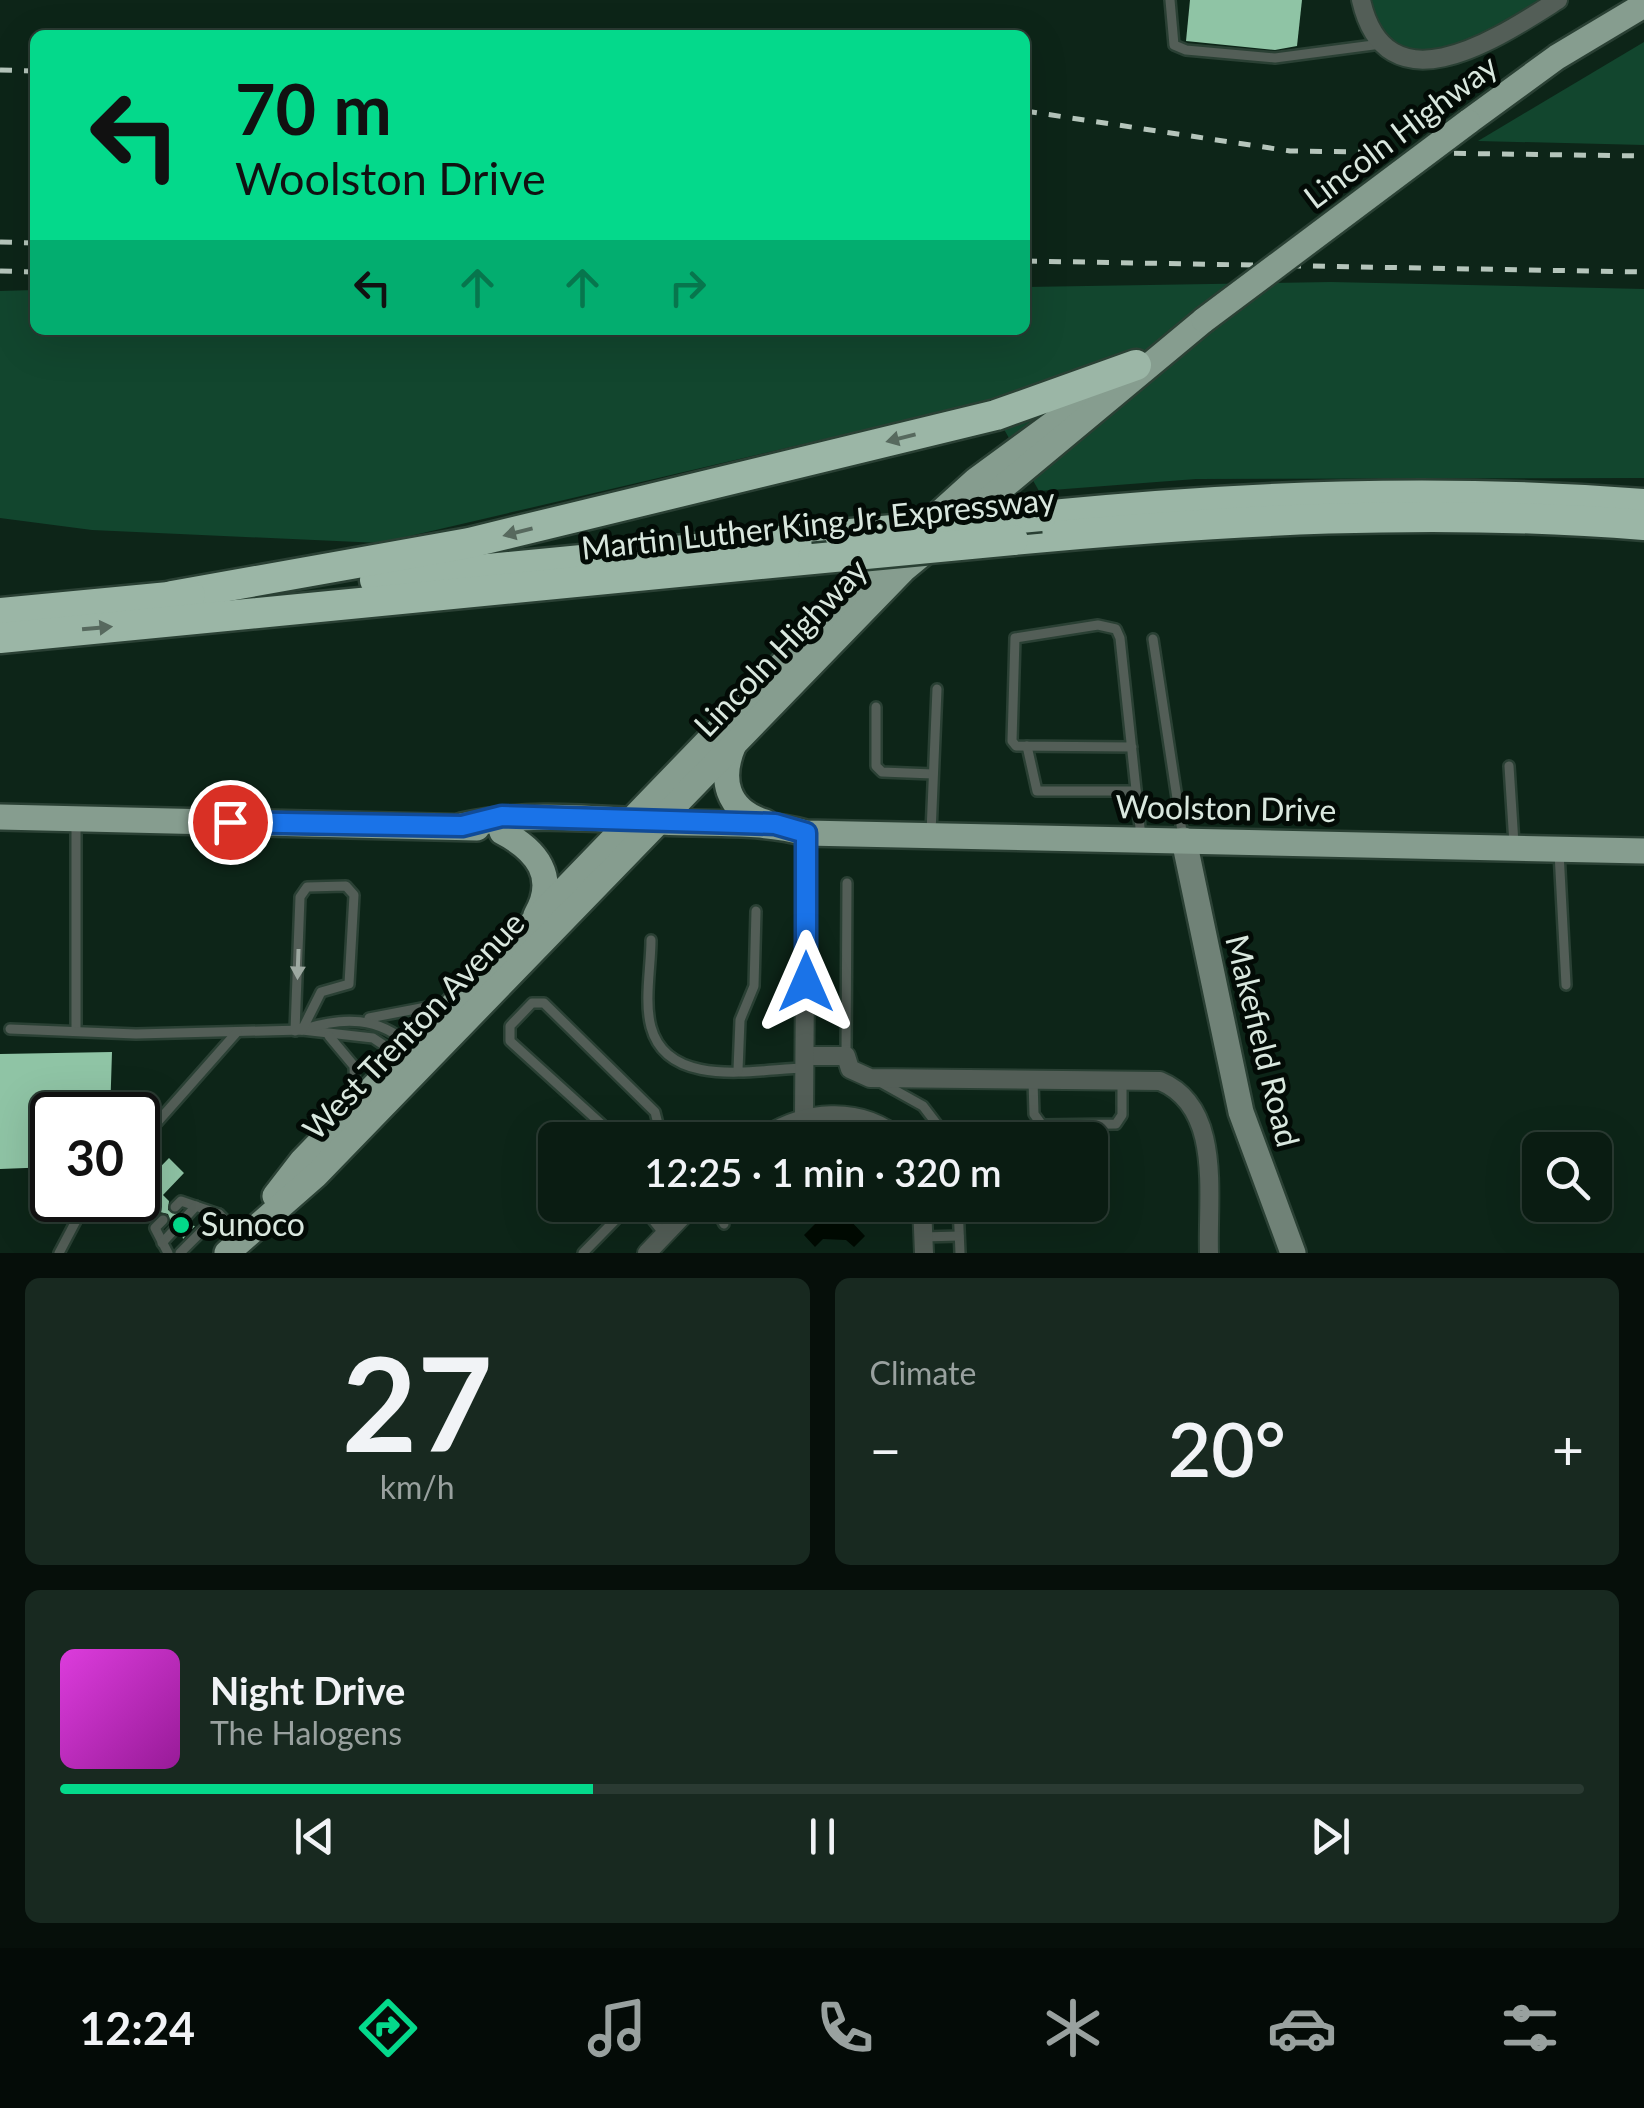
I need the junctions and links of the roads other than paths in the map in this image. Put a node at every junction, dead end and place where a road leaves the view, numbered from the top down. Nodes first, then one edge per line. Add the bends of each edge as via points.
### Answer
1 (1170, 0) edge
2 (1361, 0) edge
3 (1558, 0) edge
4 (1644, 5) edge
5 (1384, 44) junction
6 (1204, 320) junction
7 (1136, 365) junction
8 (1644, 504) edge
9 (1644, 525) edge
10 (172, 596) junction
11 (0, 612) edge
12 (0, 638) edge
13 (1153, 638) dead end
14 (937, 689) dead end
15 (876, 707) dead end
16 (735, 741) junction
17 (1027, 746) junction
18 (1132, 747) junction
19 (1509, 766) dead end
20 (933, 774) junction
21 (1136, 791) junction
22 (0, 817) edge
23 (76, 818) junction
24 (775, 824) junction
25 (462, 826) junction
26 (637, 828) junction
27 (502, 832) junction
28 (806, 833) junction
29 (931, 836) junction
30 (1142, 839) junction
31 (1184, 840) junction
32 (1514, 847) junction
33 (1559, 849) junction
34 (1644, 851) edge
35 (847, 883) dead end
36 (756, 912) dead end
37 (532, 923) junction
38 (652, 940) dead end
39 (1566, 985) dead end
40 (466, 991) junction
41 (348, 1022) junction
42 (10, 1028) dead end
43 (76, 1030) junction
44 (298, 1030) junction
45 (237, 1032) junction
46 (329, 1036) junction
47 (846, 1056) junction
48 (411, 1057) junction
49 (805, 1062) junction
50 (738, 1070) junction
51 (870, 1078) junction
52 (1033, 1080) junction
53 (1122, 1080) junction
54 (352, 1109) junction
55 (804, 1117) junction
56 (160, 1119) edge
57 (599, 1122) edge
58 (657, 1122) edge
59 (794, 1122) edge
60 (872, 1122) edge
61 (936, 1122) edge
62 (196, 1206) junction
63 (175, 1207) dead end
64 (219, 1214) junction
65 (186, 1217) dead end
66 (163, 1220) dead end
67 (75, 1222) edge
68 (613, 1222) edge
69 (654, 1222) edge
70 (677, 1222) edge
71 (959, 1222) edge
72 (174, 1230) dead end
73 (664, 1235) junction
74 (959, 1236) junction
75 (239, 1241) edge
76 (162, 1243) junction
77 (924, 1245) edge
78 (59, 1253) edge
79 (168, 1253) edge
80 (180, 1253) edge
81 (583, 1253) edge
82 (646, 1253) edge
83 (960, 1253) edge
84 (1208, 1253) edge
85 (1293, 1253) edge

1 - 5 lane via 1174,44 1186,50 1275,58
2 - 5 street
3 - 5 street via 1456,56 1420,60
4 - 6 main road, Lincoln Highway, bridge via 1558,57
6 - 7 main road, Lincoln Highway
6 - 16 main road, Lincoln Highway via 945,532
7 -> 10 highway via 996,415 469,544
7 - 26 main road, Lincoln Highway via 932,518 849,596
8 - 10 highway, Martin Luther King Jr. Expressway, bridge via 1358,495 1155,505
12 -> 9 highway, Martin Luther King Jr. Expressway, bridge via 1157,526 1359,516
10 - 11 highway, Martin Luther King Jr. Expressway
13 - 31 lane
14 - 20 lane
15 - 20 lane via 876,766 882,772
16 - 24 main road via 726,768 729,794 744,814
16 - 26 main road, Lincoln Highway
17 - 18 lane
17 - 18 lane via 1012,741 1015,638 1098,625 1116,629 1120,638
17 - 21 lane via 1036,791
18 - 21 lane
19 - 32 lane
20 - 29 lane
21 - 30 lane
22 - 23 main road
23 - 25 main road
23 - 43 lane
24 - 26 main road, Woolston Drive
24 - 28 main road, Woolston Drive
25 - 26 main road via 502,816
25 - 27 main road
26 - 27 main road
26 - 28 main road, Woolston Drive via 774,840
26 - 37 main road
26 - 48 main road, West Trenton Avenue
27 - 37 main road via 530,849 544,871 544,896
28 - 29 main road, Woolston Drive
28 - 49 street
29 - 30 main road, Woolston Drive
30 - 31 main road, Woolston Drive
31 - 32 main road, Woolston Drive
31 - 85 street, Makefield Road via 1242,1112
32 - 33 main road, Woolston Drive
33 - 34 main road, Woolston Drive
33 - 39 lane
35 - 47 lane
36 - 50 lane via 754,986 738,1031
37 - 40 main road
38 - 50 lane via 650,1012 658,1042 694,1069
40 - 41 lane via 433,1008
40 - 48 main road
41 - 44 lane
41 - 48 lane via 387,1027
42 - 43 lane
43 - 45 lane
44 -> 44 lane via 321,992 348,984 354,896 346,886 307,888 300,897
44 - 45 lane
44 - 46 lane
45 - 56 lane
46 - 48 lane via 373,1038
46 - 54 lane via 354,1066
47 - 49 street
47 - 51 street via 850,1069
48 - 54 main road
48 - 75 main road, West Trenton Avenue via 316,1175
49 - 50 lane
49 - 55 street
51 - 52 street
51 - 61 lane via 923,1106
52 - 53 street
52 - 53 lane via 1034,1114 1042,1125 1116,1124
53 - 84 street via 1176,1087 1199,1114
54 - 75 main road
55 - 59 street
55 - 60 street
57 - 58 lane via 510,1041 510,1026 532,1003 544,1003
62 - 63 lane via 181,1201
62 - 64 lane
62 - 65 lane
64 - 75 lane
64 - 80 lane
66 - 76 lane via 155,1228
67 - 78 lane
68 - 81 lane
69 - 73 lane
70 - 73 street
71 - 74 lane
72 - 76 lane
73 - 82 street
74 - 77 lane
74 - 83 lane
76 - 79 lane

